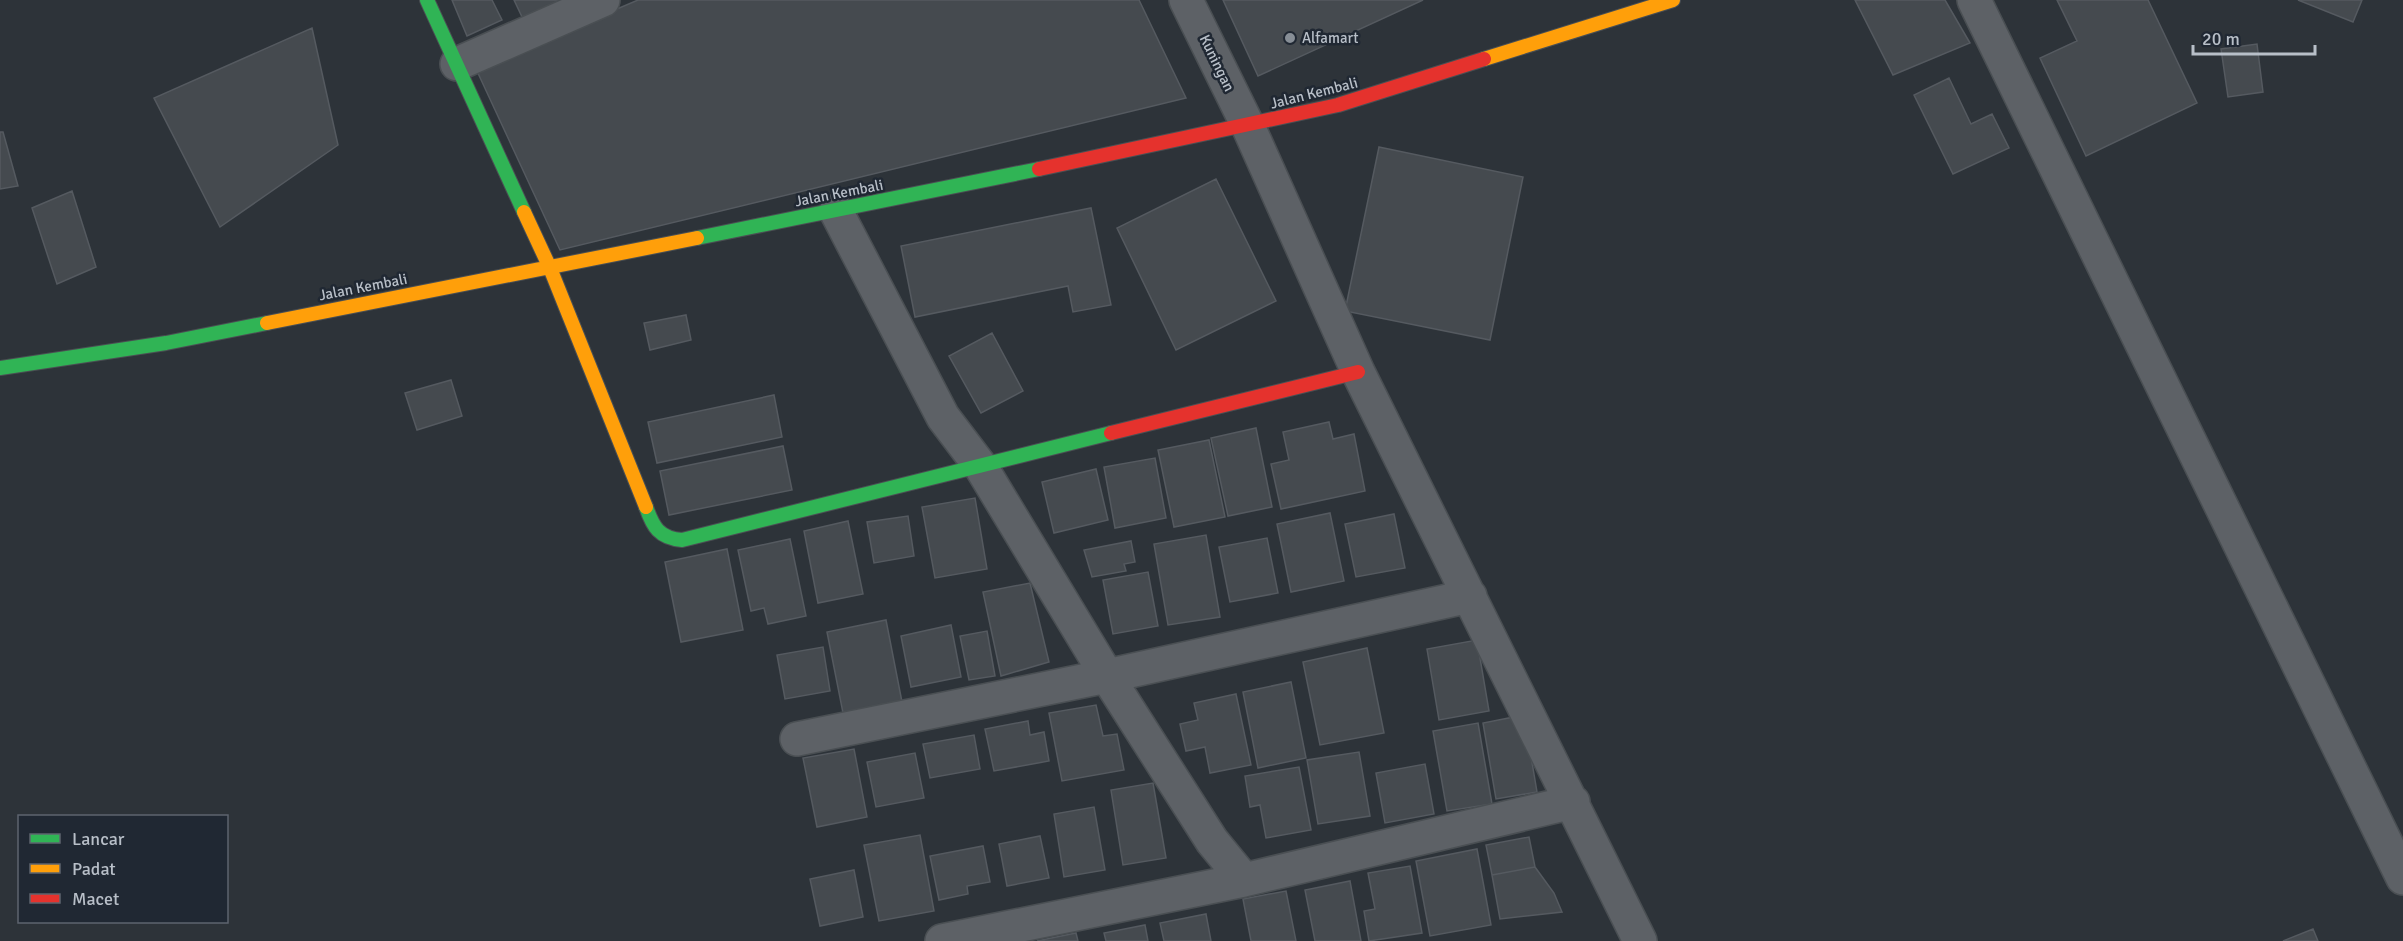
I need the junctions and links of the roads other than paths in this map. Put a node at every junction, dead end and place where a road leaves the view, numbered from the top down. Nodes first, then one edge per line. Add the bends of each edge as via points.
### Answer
1 (427, 0) edge
2 (603, 0) edge
3 (1186, 0) edge
4 (1673, 0) edge
5 (1974, 0) edge
6 (457, 64) junction
7 (1248, 126) junction
8 (836, 211) junction
9 (550, 268) junction
10 (0, 368) edge
11 (1358, 372) junction
12 (981, 466) junction
13 (1470, 596) junction
14 (1107, 676) junction
15 (797, 739) dead end
16 (1573, 802) junction
17 (2403, 878) edge
18 (1244, 880) junction
19 (942, 941) edge
20 (1640, 941) edge

1 - 6 street
2 - 6 street
3 - 7 street, Kuningan
4 - 7 street, Jalan Kembali via 1338,105
5 - 17 street
6 - 9 street
7 - 8 street, Jalan Kembali
7 - 11 street, Kuningan
8 - 9 street, Jalan Kembali
8 - 12 street via 943,417
9 - 10 street, Jalan Kembali via 166,343
9 - 12 street via 642,502 654,528 668,539 682,540
11 - 12 street
11 - 13 street, Kuningan
12 - 14 street
13 - 14 street
13 - 16 street, Kuningan
14 - 15 street
14 - 18 street via 1212,841
16 - 18 street
16 - 20 street, Kuningan
18 - 19 street

